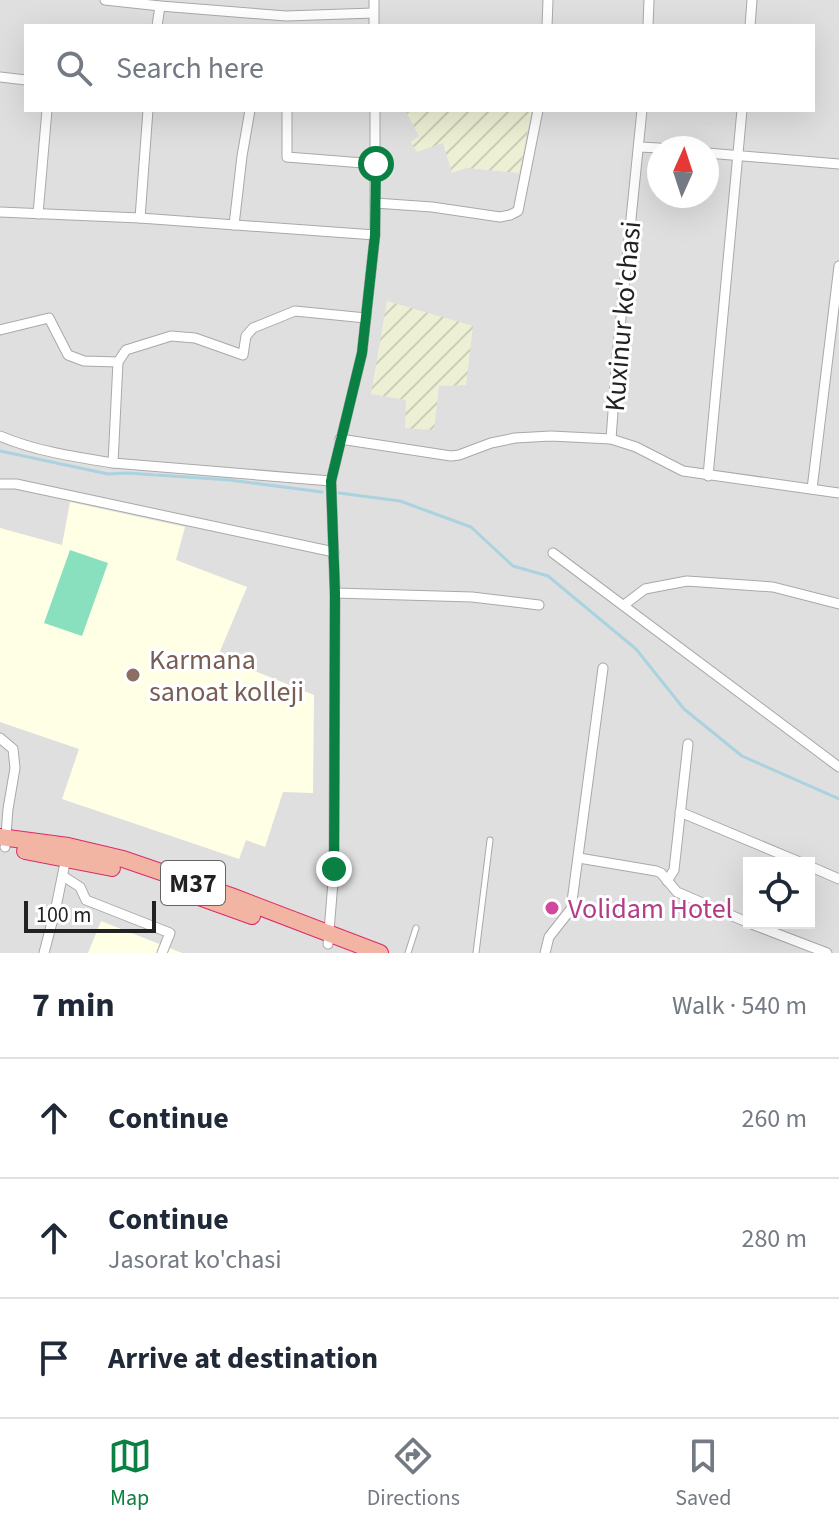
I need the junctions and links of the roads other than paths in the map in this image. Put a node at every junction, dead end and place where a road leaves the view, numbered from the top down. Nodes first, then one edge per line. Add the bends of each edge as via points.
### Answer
1 (105, 0) edge
2 (114, 0) edge
3 (235, 0) edge
4 (374, 0) edge
5 (548, 0) edge
6 (649, 0) edge
7 (752, 0) edge
8 (160, 6) junction
9 (233, 12) junction
10 (373, 13) junction
11 (286, 21) edge
12 (157, 24) edge
13 (374, 24) edge
14 (547, 24) edge
15 (648, 24) edge
16 (750, 24) edge
17 (0, 77) edge
18 (24, 80) edge
19 (47, 112) edge
20 (148, 112) edge
21 (250, 112) edge
22 (287, 112) edge
23 (375, 112) edge
24 (538, 112) edge
25 (642, 112) edge
26 (742, 112) edge
27 (639, 147) junction
28 (647, 147) edge
29 (719, 154) edge
30 (739, 155) junction
31 (376, 164) junction
32 (839, 164) edge
33 (375, 203) junction
34 (0, 212) edge
35 (38, 214) junction
36 (140, 218) junction
37 (234, 225) junction
38 (375, 235) junction
39 (839, 266) edge
40 (366, 318) junction
41 (0, 330) edge
42 (118, 362) junction
43 (0, 436) edge
44 (340, 439) junction
45 (611, 439) junction
46 (113, 463) junction
47 (708, 476) junction
48 (331, 481) junction
49 (0, 484) edge
50 (812, 489) junction
51 (839, 493) edge
52 (334, 552) junction
53 (553, 553) dead end
54 (335, 593) junction
55 (839, 604) edge
56 (539, 605) dead end
57 (624, 605) junction
58 (603, 668) dead end
59 (0, 738) edge
60 (688, 744) dead end
61 (839, 767) edge
62 (680, 812) junction
63 (490, 840) dead end
64 (3, 842) edge
65 (788, 857) edge
66 (66, 858) junction
67 (579, 858) junction
68 (815, 869) edge
69 (63, 876) junction
70 (839, 879) edge
71 (667, 881) junction
72 (743, 920) edge
73 (416, 928) dead end
74 (765, 929) edge
75 (329, 939) junction
76 (44, 953) edge
77 (162, 953) edge
78 (353, 953) edge
79 (380, 953) edge
80 (408, 953) edge
81 (476, 953) edge
82 (545, 953) edge
83 (827, 953) edge

1 - 2 street
2 - 8 street
3 - 9 street
4 - 10 street
5 - 14 street
6 - 15 street
7 - 16 street
8 - 9 street
8 - 12 street
9 - 11 street
10 - 11 street
10 - 13 street
17 - 18 street
19 - 35 street
20 - 36 street
21 - 37 street
22 - 31 street via 287,157
23 - 31 street
24 - 33 street via 518,211 500,217
25 - 27 street, Kuxinur ko'chasi
26 - 30 street
27 - 28 street
27 - 45 street, Kuxinur ko'chasi
29 - 30 street
30 - 32 street
30 - 47 street
31 - 33 street
33 - 38 street
34 - 35 street
35 - 36 street
36 - 37 street
37 - 38 street
38 - 40 street
39 - 50 street
40 - 42 street via 295,311 253,328 243,355 195,338 171,336 126,350
40 - 44 street
41 - 42 street via 49,318 68,355
42 - 46 street
43 - 46 street via 20,445
44 - 45 street, Kuxinur ko'chasi via 451,456 515,438
44 - 48 street
45 - 47 street via 683,471
46 - 48 street
47 - 50 street
48 - 52 street
49 - 52 street
50 - 51 street
52 - 54 street
53 - 57 street
54 - 56 street via 472,597
54 - 75 street
55 - 57 street via 773,587 687,581 645,589
57 - 61 street
58 - 67 street
59 - 64 street via 13,749 15,768
60 - 62 street
62 - 65 street
62 - 71 street via 674,870
63 - 81 lane
64 - 66 highway, M37
64 - 75 highway, M37 via 68,846 123,859 231,896
66 - 69 street
66 - 75 highway, M37 via 114,868
67 - 71 street via 656,871
67 - 82 street via 571,909 549,937
68 - 70 street
69 - 76 street
69 - 77 street via 80,887 86,900 170,933
71 - 72 street via 677,892
73 - 80 lane
74 - 83 street
75 - 78 highway, M37
75 - 79 highway, M37

